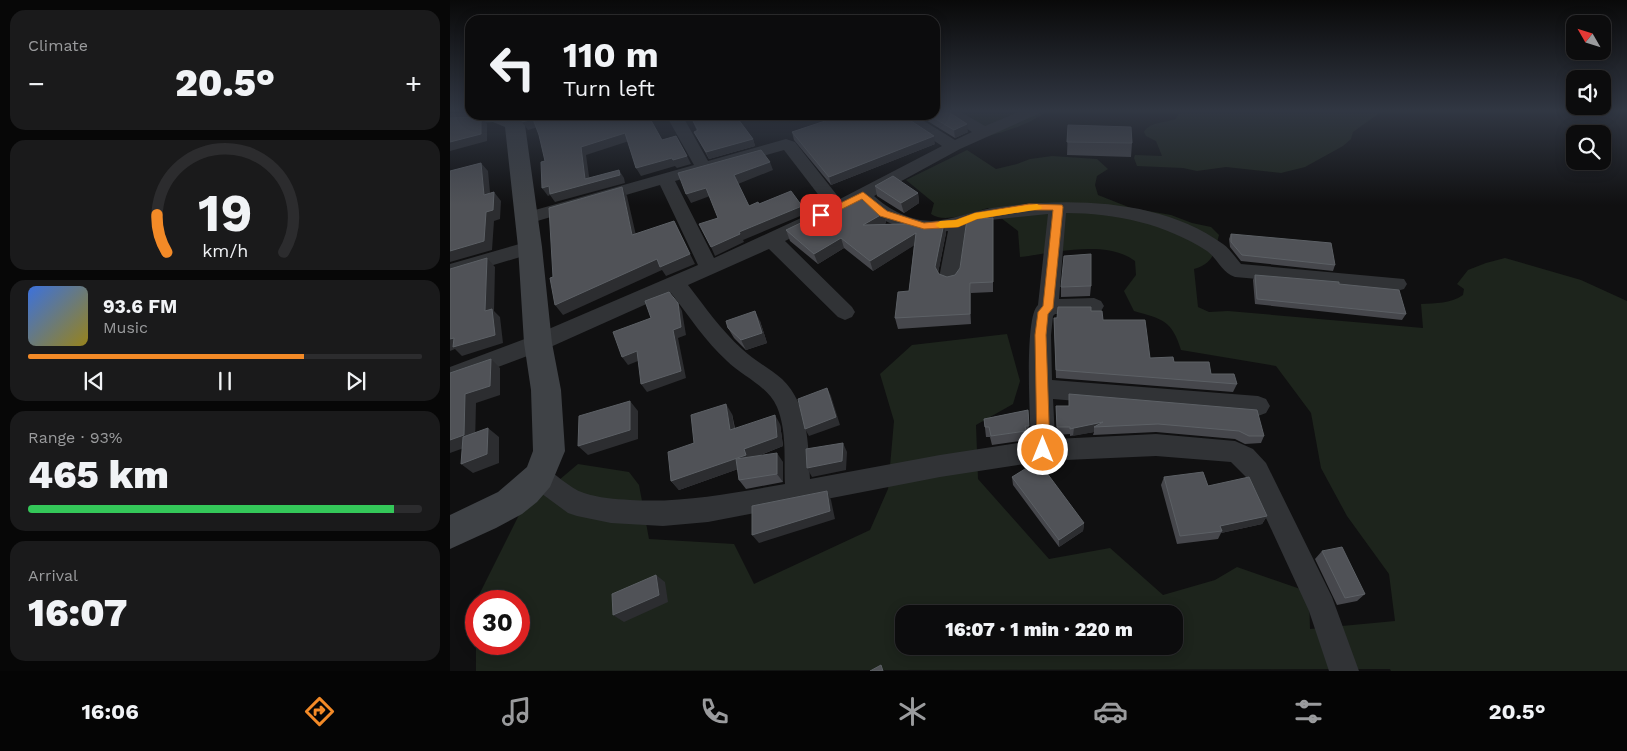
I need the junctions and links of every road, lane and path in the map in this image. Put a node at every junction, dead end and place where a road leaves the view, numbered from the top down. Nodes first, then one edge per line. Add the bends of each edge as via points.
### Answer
1 (517, 142) edge
2 (689, 142) edge
3 (948, 142) edge
4 (963, 142) edge
5 (954, 146) junction
6 (703, 167) junction
7 (665, 178) junction
8 (863, 195) junction
9 (837, 207) junction
10 (1058, 207) junction
11 (526, 218) junction
12 (958, 224) junction
13 (772, 240) junction
14 (530, 247) junction
15 (709, 267) junction
16 (450, 271) edge
17 (949, 278) edge
18 (674, 282) junction
19 (1397, 284) dead end
20 (1094, 306) dead end
21 (1048, 308) junction
22 (845, 312) dead end
23 (538, 343) junction
24 (450, 376) edge
25 (1043, 389) junction
26 (1258, 406) dead end
27 (1043, 450) junction
28 (539, 477) junction
29 (798, 491) junction
30 (450, 532) edge
31 (1344, 671) edge

1 - 11 main road
2 - 6 street
3 - 5 street
4 - 5 street
5 - 8 street
6 - 7 street
6 - 9 street via 786,144
7 - 11 street
7 - 15 street
8 - 9 street
8 - 12 street via 883,214 924,226
9 - 13 street
10 - 12 street via 1029,207 984,214
10 - 19 street via 1116,209 1151,218 1216,248 1235,270
10 - 21 street
11 - 14 main road
12 - 17 street
13 - 15 street
13 - 22 street
14 - 16 street
14 - 23 main road
15 - 18 street
18 - 23 street
18 - 29 street via 716,336 736,357 768,379 785,399 794,424
20 - 21 street
21 - 25 street via 1043,312 1040,335
23 - 24 street
23 - 28 main road via 546,390 549,451
25 - 26 street
25 - 27 street
27 - 29 street
27 - 31 street via 1156,445 1224,450 1244,457 1257,471 1322,607
28 - 29 street via 577,504 611,511 663,514 708,510
28 - 30 main road via 510,503

